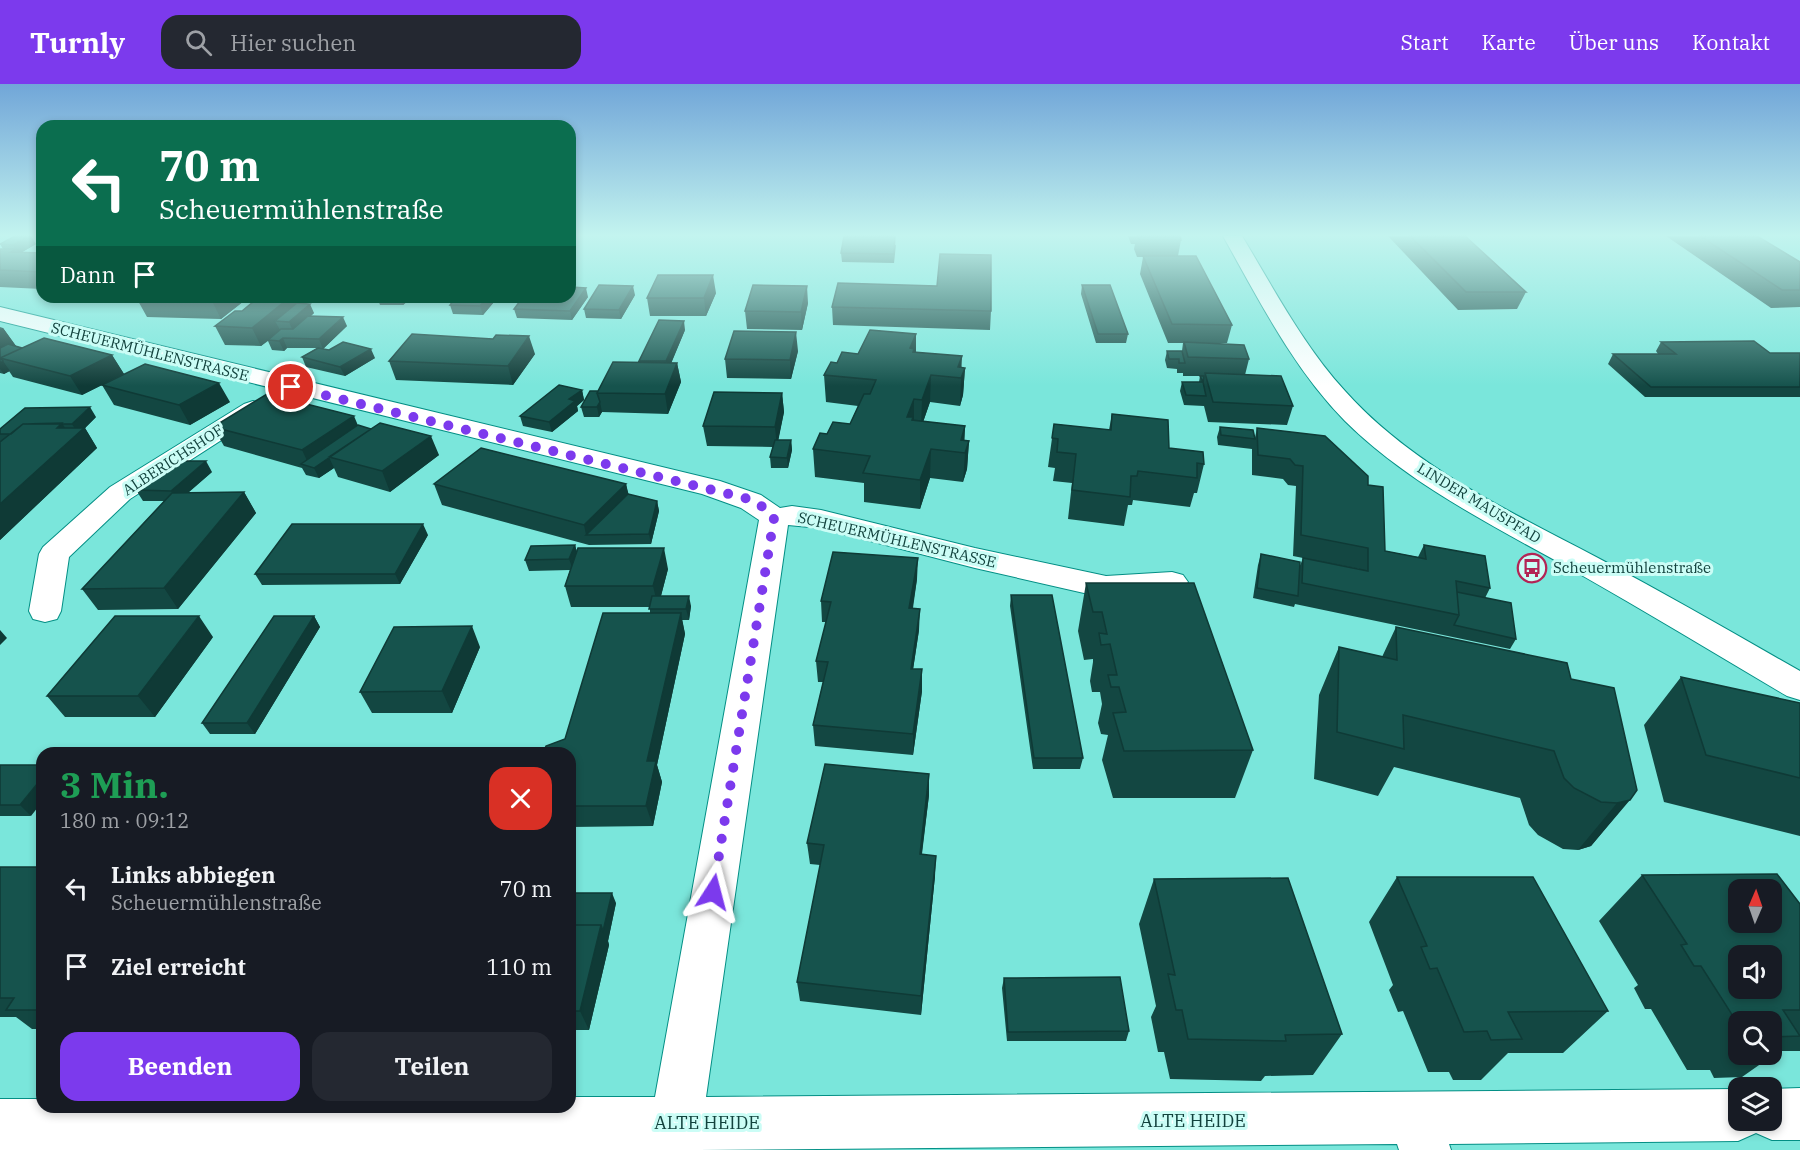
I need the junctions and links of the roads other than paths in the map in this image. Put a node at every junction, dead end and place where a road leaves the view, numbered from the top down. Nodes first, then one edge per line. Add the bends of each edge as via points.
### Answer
1 (1262, 286) edge
2 (0, 314) edge
3 (291, 387) junction
4 (774, 518) junction
5 (1172, 582) edge
6 (45, 611) dead end
7 (1800, 687) edge
8 (1782, 1114) edge
9 (1800, 1114) edge
10 (1728, 1116) edge
11 (0, 1125) edge
12 (1419, 1135) edge
13 (674, 1137) edge

1 - 7 street, LINDER MAUSPFAD via 1321,376 1353,414 1400,456 1477,505
2 - 3 street, SCHEUERMÜHLENSTRASSE
3 - 4 street, SCHEUERMÜHLENSTRASSE via 734,495 763,507
3 - 6 street, ALBERICHSHOF via 120,493 54,554
4 - 5 street, SCHEUERMÜHLENSTRASSE via 792,515 821,519 1106,586
4 - 13 street
8 - 9 street
10 - 12 street, ALTE HEIDE
11 - 13 street, ALTE HEIDE
12 - 13 street, ALTE HEIDE

